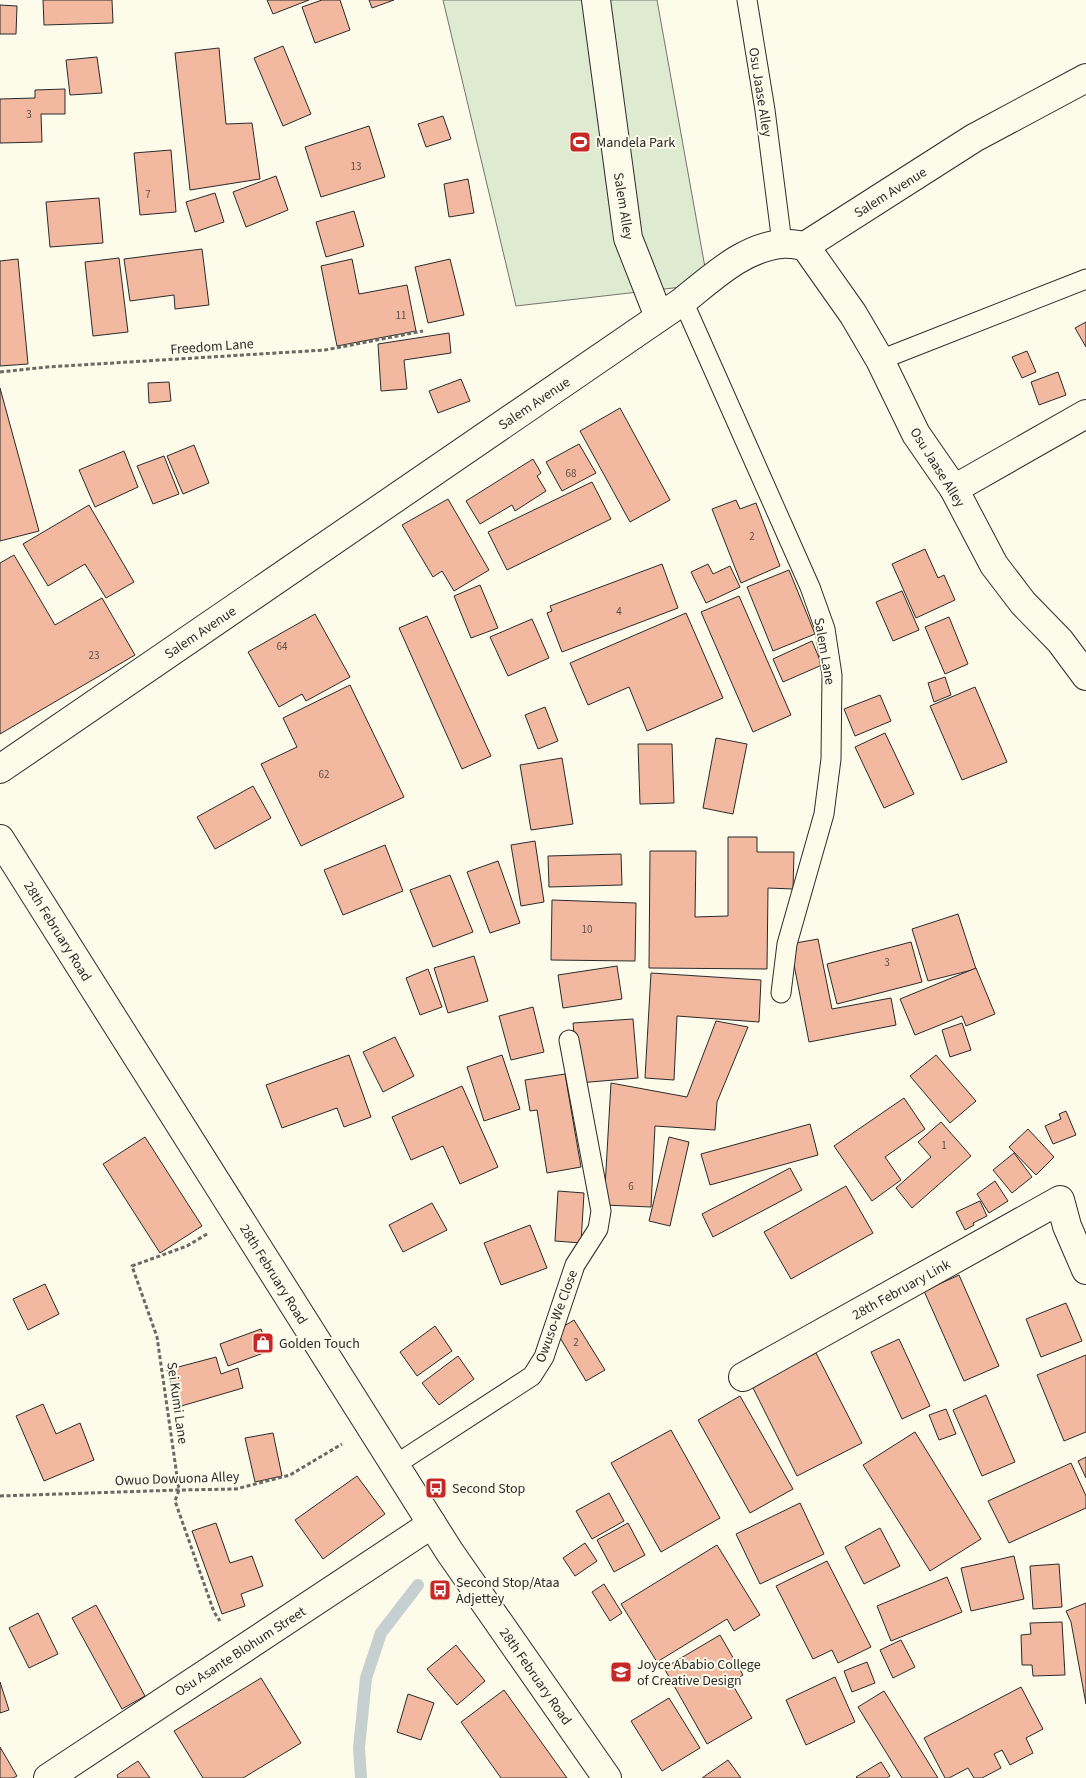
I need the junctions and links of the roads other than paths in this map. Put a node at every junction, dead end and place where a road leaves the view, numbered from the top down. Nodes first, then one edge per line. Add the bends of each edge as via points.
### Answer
1 (596, 0) edge
2 (747, 0) edge
3 (1086, 78) edge
4 (794, 245) junction
5 (1086, 279) edge
6 (683, 301) junction
7 (660, 317) junction
8 (880, 360) junction
9 (1086, 414) edge
10 (954, 489) junction
11 (1086, 676) edge
12 (0, 769) edge
13 (0, 839) edge
14 (781, 994) dead end
15 (568, 1040) dead end
16 (1086, 1270) edge
17 (743, 1377) dead end
18 (395, 1465) junction
19 (432, 1524) junction
20 (48, 1778) edge
21 (607, 1778) edge

1 - 7 street, Salem Alley via 628,238
2 - 4 lane, Osu Jaase Alley via 765,110
3 - 4 street, Salem Avenue via 974,138
4 - 6 street, Salem Avenue via 754,251 732,263
4 - 8 street, Osu Jaase Alley via 853,314
5 - 8 lane
6 - 7 street, Salem Avenue
6 - 14 lane, Salem Lane via 810,587 825,629 832,675 831,759 824,814 787,944
7 - 12 street, Salem Avenue
8 - 10 street, Osu Jaase Alley via 916,434
9 - 10 street
10 - 11 street, Osu Jaase Alley via 994,565
13 - 18 street, 28th February Road
15 - 18 lane, Owuso-We Close via 601,1211 598,1230 574,1265 544,1357 532,1376
16 - 17 street, 28th February Link via 1060,1200
18 - 19 street, 28th February Road
19 - 20 street, Osu Asante Blohum Street
19 - 21 street, 28th February Road

